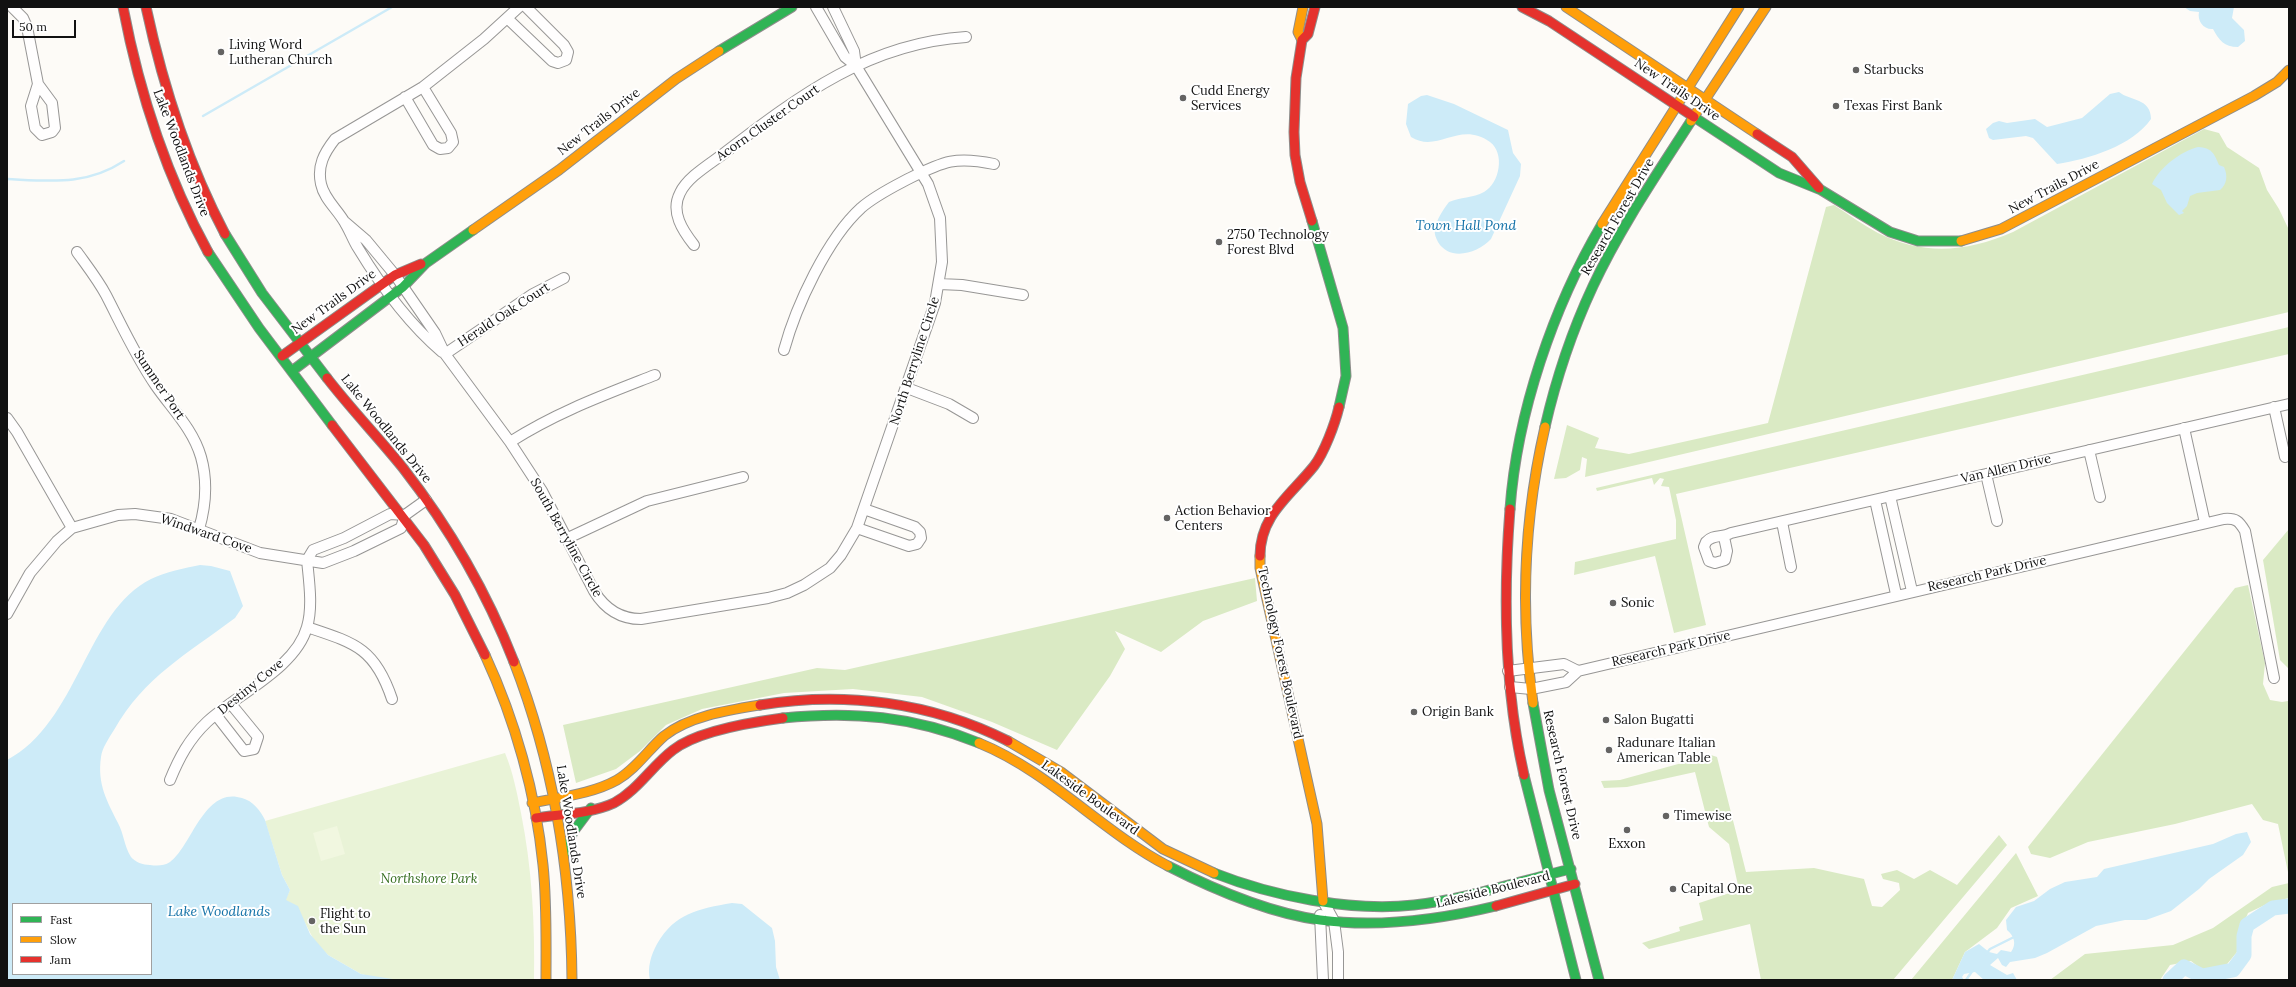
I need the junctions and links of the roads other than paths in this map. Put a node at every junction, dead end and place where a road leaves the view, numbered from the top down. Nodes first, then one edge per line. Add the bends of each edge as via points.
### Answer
1 (12, 7) edge
2 (123, 7) edge
3 (146, 7) edge
4 (519, 7) edge
5 (526, 7) edge
6 (792, 7) edge
7 (816, 7) edge
8 (833, 7) edge
9 (1303, 7) edge
10 (1315, 7) edge
11 (1523, 7) edge
12 (1566, 7) edge
13 (1739, 7) edge
14 (1766, 7) edge
15 (508, 19) junction
16 (966, 37) dead end
17 (1302, 40) junction
18 (856, 66) junction
19 (2289, 70) edge
20 (38, 84) dead end
21 (423, 86) junction
22 (1686, 86) junction
23 (405, 97) junction
24 (1704, 98) junction
25 (1675, 104) junction
26 (1693, 116) junction
27 (994, 164) dead end
28 (922, 172) junction
29 (1821, 190) junction
30 (345, 222) junction
31 (694, 245) dead end
32 (77, 252) dead end
33 (426, 263) junction
34 (395, 275) junction
35 (564, 278) dead end
36 (382, 284) junction
37 (939, 284) junction
38 (403, 287) junction
39 (1023, 294) dead end
40 (391, 296) junction
41 (300, 342) junction
42 (784, 350) dead end
43 (445, 354) junction
44 (282, 356) junction
45 (310, 356) junction
46 (292, 370) junction
47 (655, 375) dead end
48 (907, 388) junction
49 (2289, 404) edge
50 (2274, 407) junction
51 (7, 418) edge
52 (973, 418) dead end
53 (2184, 428) junction
54 (510, 442) junction
55 (2089, 450) junction
56 (2285, 457) dead end
57 (1986, 474) junction
58 (742, 477) dead end
59 (1890, 496) junction
60 (2100, 497) dead end
61 (426, 500) junction
62 (1875, 500) junction
63 (864, 509) junction
64 (405, 516) junction
65 (1997, 521) dead end
66 (1782, 522) junction
67 (2205, 523) junction
68 (72, 528) junction
69 (857, 528) junction
70 (199, 529) junction
71 (1724, 537) dead end
72 (568, 538) junction
73 (307, 560) junction
74 (1791, 567) dead end
75 (1912, 591) junction
76 (1896, 594) junction
77 (7, 614) edge
78 (307, 627) junction
79 (1529, 669) junction
80 (1508, 671) junction
81 (1578, 671) junction
82 (2274, 678) dead end
83 (1510, 687) junction
84 (1531, 690) junction
85 (392, 699) dead end
86 (806, 699) junction
87 (231, 704) junction
88 (722, 714) junction
89 (216, 715) junction
90 (806, 716) junction
91 (723, 729) junction
92 (1059, 771) junction
93 (170, 780) dead end
94 (1051, 783) junction
95 (555, 798) junction
96 (532, 803) junction
97 (591, 808) junction
98 (558, 814) junction
99 (536, 818) junction
100 (564, 855) junction
101 (1571, 869) junction
102 (1203, 870) junction
103 (1549, 874) junction
104 (1196, 881) junction
105 (1575, 884) junction
106 (1553, 889) junction
107 (1323, 901) junction
108 (1318, 920) junction
109 (1334, 921) junction
110 (546, 980) edge
111 (572, 980) edge
112 (1323, 980) edge
113 (1338, 980) edge
114 (1576, 980) edge
115 (1599, 980) edge

1 - 20 street via 23,18 27,27
2 - 44 street, Lake Woodlands Drive via 128,38 148,109 194,225 221,274
3 - 41 street, Lake Woodlands Drive via 170,105 190,160 215,215 243,265
4 - 15 street
5 - 15 street via 564,45 568,52 566,60 558,63 552,61
6 - 33 street, New Trails Drive via 676,79 559,170
7 - 18 street, North Berryline Circle via 844,57
8 - 18 street, North Berryline Circle via 854,51
9 - 17 street via 1298,32
10 - 17 street, Technology Forest Boulevard via 1308,34
11 - 25 street, New Trails Drive via 1549,20
12 - 22 street, New Trails Drive
13 - 22 street, Research Forest Drive
14 - 24 street, Research Forest Drive
15 - 21 street, South Berryline Circle
16 - 18 street, Acorn Cluster Court via 920,42
17 - 107 street, Technology Forest Boulevard via 1294,100 1295,155 1300,182 1343,328 1346,376 1336,420 1328,440 1314,465 1271,514 1260,542 1260,562 1317,824
18 - 28 street, North Berryline Circle
18 - 31 street, Acorn Cluster Court via 800,98 691,179 680,193 677,205 683,231
19 - 29 street, New Trails Drive via 2277,82 2254,96 2001,229 1967,241 1918,241 1890,232
21 - 23 street, South Berryline Circle
21 - 23 street via 451,133 453,142 448,148 440,149 433,145
22 - 24 street, New Trails Drive
22 - 25 street, Research Forest Drive
23 - 30 street, South Berryline Circle via 346,131 326,150 320,173 321,186
24 - 26 street, Research Forest Drive
24 - 29 street, New Trails Drive via 1792,157
25 - 26 street, New Trails Drive
25 - 80 street, Research Forest Drive via 1598,230 1567,291 1527,405 1514,467 1507,521 1504,600
26 - 29 street, New Trails Drive via 1779,173
26 - 79 street, Research Forest Drive via 1616,242 1587,300 1566,353 1548,410 1535,470 1527,548 1525,600
27 - 28 street via 964,159 946,161
28 - 37 street, North Berryline Circle via 940,218 942,262
28 - 42 street via 880,194 849,220 830,246 792,321
30 - 34 street, South Berryline Circle via 366,240
30 - 36 street, South Berryline Circle via 357,247
32 - 70 street, Summer Port via 105,294 125,334 156,385 195,442 201,457 206,486 206,502
33 - 34 street, New Trails Drive
33 - 38 street, New Trails Drive
34 - 36 street, New Trails Drive
34 - 38 street, South Berryline Circle
35 - 43 street, Herald Oak Court via 533,294
36 - 40 street, South Berryline Circle
36 - 41 street, New Trails Drive
37 - 39 street
37 - 48 street, North Berryline Circle via 936,303
38 - 40 street, New Trails Drive
38 - 43 street, South Berryline Circle via 435,332
40 - 43 street, South Berryline Circle via 416,328
40 - 45 street, New Trails Drive
41 - 44 street, New Trails Drive
41 - 45 street, Lake Woodlands Drive
43 - 54 street, South Berryline Circle
44 - 46 street, Lake Woodlands Drive
45 - 46 street, New Trails Drive
45 - 61 street, Lake Woodlands Drive via 392,453
46 - 64 street, Lake Woodlands Drive
47 - 54 street via 569,408
48 - 52 street via 949,404
48 - 63 street, North Berryline Circle
49 - 50 street, Van Allen Drive
50 - 53 street, Van Allen Drive
50 - 56 street
51 - 68 street
53 - 55 street, Van Allen Drive
53 - 67 street
54 - 72 street, South Berryline Circle via 542,491
55 - 57 street, Van Allen Drive
55 - 60 street
57 - 59 street, Van Allen Drive
57 - 65 street
58 - 72 street via 647,501
59 - 62 street, Van Allen Drive
59 - 75 street
61 - 64 street, Windward Cove
61 - 95 street, Lake Woodlands Drive via 486,598 507,643 538,726
62 - 66 street, Van Allen Drive
62 - 76 street
63 - 69 street, North Berryline Circle
63 - 69 street via 915,527 921,538 917,544 909,546
64 - 73 street via 390,514 344,538 313,550
64 - 73 street, Windward Cove via 401,528 354,551 322,564
64 - 96 street, Lake Woodlands Drive via 439,567 483,654 514,735
66 - 71 street, Van Allen Drive via 1731,533
66 - 74 street
67 - 75 street, Research Park Drive
67 - 82 street, Research Park Drive via 2233,518 2245,531
68 - 70 street, Windward Cove via 118,515 135,514 171,519
68 - 77 street, Windward Cove via 41,558
69 - 72 street, South Berryline Circle via 830,568 787,593 641,619 619,615 602,603
70 - 73 street, Windward Cove via 260,553
73 - 78 street, Destiny Cove via 310,608
75 - 76 street, Research Park Drive
76 - 81 street, Research Park Drive
78 - 85 street via 345,640 369,655 385,679
78 - 87 street, Destiny Cove via 299,644 282,664
79 - 80 street
79 - 81 street via 1564,664
79 - 84 street, Research Forest Drive
80 - 83 street, Research Forest Drive
81 - 84 street, Research Park Drive via 1566,682
83 - 84 street, Research Park Drive
83 - 103 street, Research Forest Drive via 1526,782
84 - 101 street, Research Forest Drive via 1546,777
86 - 88 street, Lakeside Boulevard
86 - 90 street
86 - 92 street, Lakeside Boulevard via 892,702 940,713 987,730
87 - 89 street, Destiny Cove
87 - 89 street via 258,736 254,749 244,751
88 - 91 street
88 - 95 street, Lakeside Boulevard via 697,720 674,730 621,777 606,786
89 - 93 street, Destiny Cove via 197,732 185,748
90 - 91 street, Lakeside Boulevard via 777,718
90 - 94 street, Lakeside Boulevard via 859,715 928,726 982,744
91 - 97 street, Lakeside Boulevard via 682,743 629,791 612,803
92 - 94 street
92 - 102 street, Lakeside Boulevard via 1162,848
94 - 104 street, Lakeside Boulevard via 1122,838
95 - 96 street, Lakeside Boulevard
95 - 98 street, Lake Woodlands Drive
96 - 99 street, Lake Woodlands Drive
97 - 98 street, Lakeside Boulevard
97 - 100 street via 573,832
98 - 99 street, Lakeside Boulevard
98 - 100 street, Lake Woodlands Drive
99 - 110 street, Lake Woodlands Drive via 542,862
100 - 111 street, Lake Woodlands Drive via 572,936
101 - 103 street, Lakeside Boulevard
101 - 105 street, Research Forest Drive
102 - 104 street
102 - 107 street, Lakeside Boulevard via 1264,890
103 - 106 street, Research Forest Drive
103 - 107 street, Lakeside Boulevard via 1450,898 1413,904 1362,907
104 - 108 street, Lakeside Boulevard via 1265,906
105 - 106 street, Lakeside Boulevard
105 - 115 street, Research Forest Drive
106 - 109 street, Lakeside Boulevard via 1450,916 1404,921
106 - 114 street, Research Forest Drive
107 - 108 street, Technology Forest Boulevard
107 - 109 street, Technology Forest Boulevard
108 - 109 street, Lakeside Boulevard
108 - 112 street, Technology Forest Boulevard
109 - 113 street, Technology Forest Boulevard

